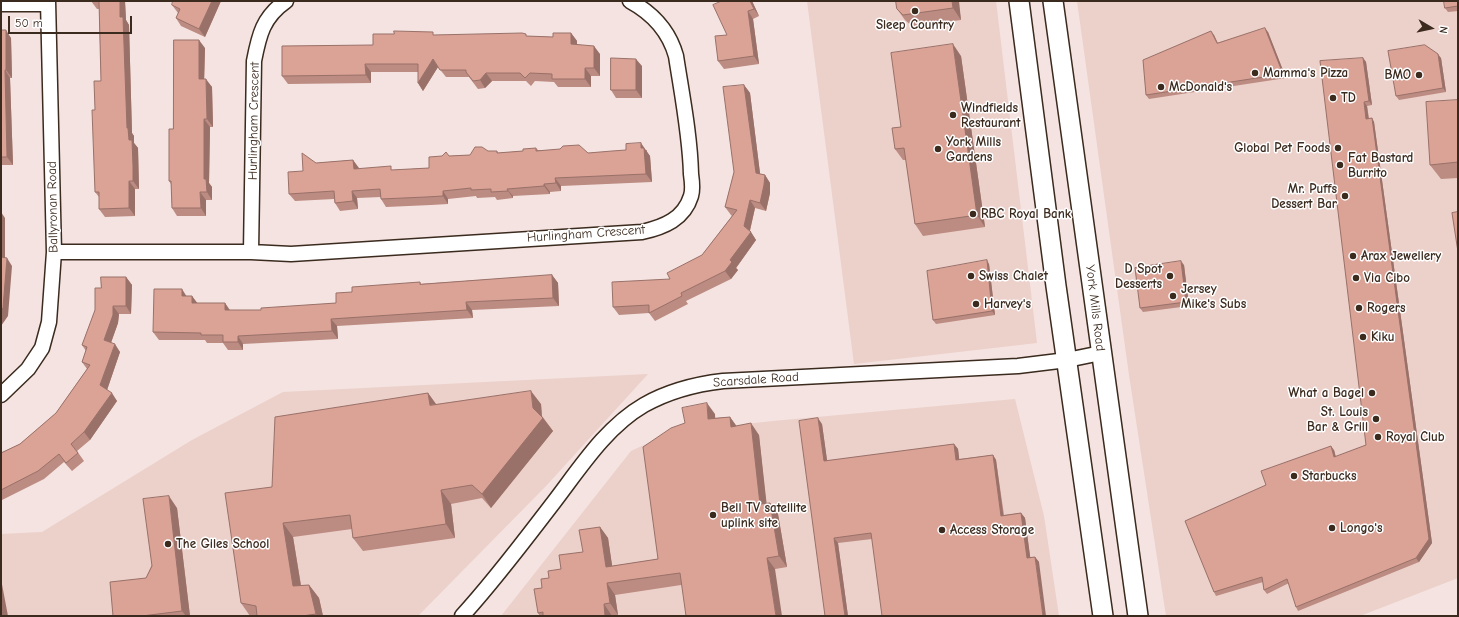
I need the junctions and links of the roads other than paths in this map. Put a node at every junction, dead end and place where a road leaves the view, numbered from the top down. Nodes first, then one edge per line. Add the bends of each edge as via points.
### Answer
1 (286, 1) edge
2 (630, 1) edge
3 (1018, 1) edge
4 (1053, 1) edge
5 (48, 3) edge
6 (1, 4) edge
7 (54, 252) junction
8 (251, 252) junction
9 (1101, 353) junction
10 (1067, 360) junction
11 (1, 395) edge
12 (462, 616) edge
13 (1103, 616) edge
14 (1138, 616) edge

1 - 8 street, Hurlingham Crescent via 274,10 259,35 254,62
2 - 8 street, Hurlingham Crescent via 657,20 671,40 676,56 691,157 692,195 674,220 642,232 291,254
3 - 10 main road
4 - 9 main road, York Mills Road
5 - 6 street
5 - 7 street, Ballyronan Road
7 - 8 street, Hurlingham Crescent
7 - 11 street, Ballyronan Road via 49,322 42,348 28,369
9 - 10 street, Scarsdale Road
9 - 14 main road, York Mills Road
10 - 12 street, Scarsdale Road via 1018,366 723,381 685,389 654,400 628,416 603,440
10 - 13 main road

